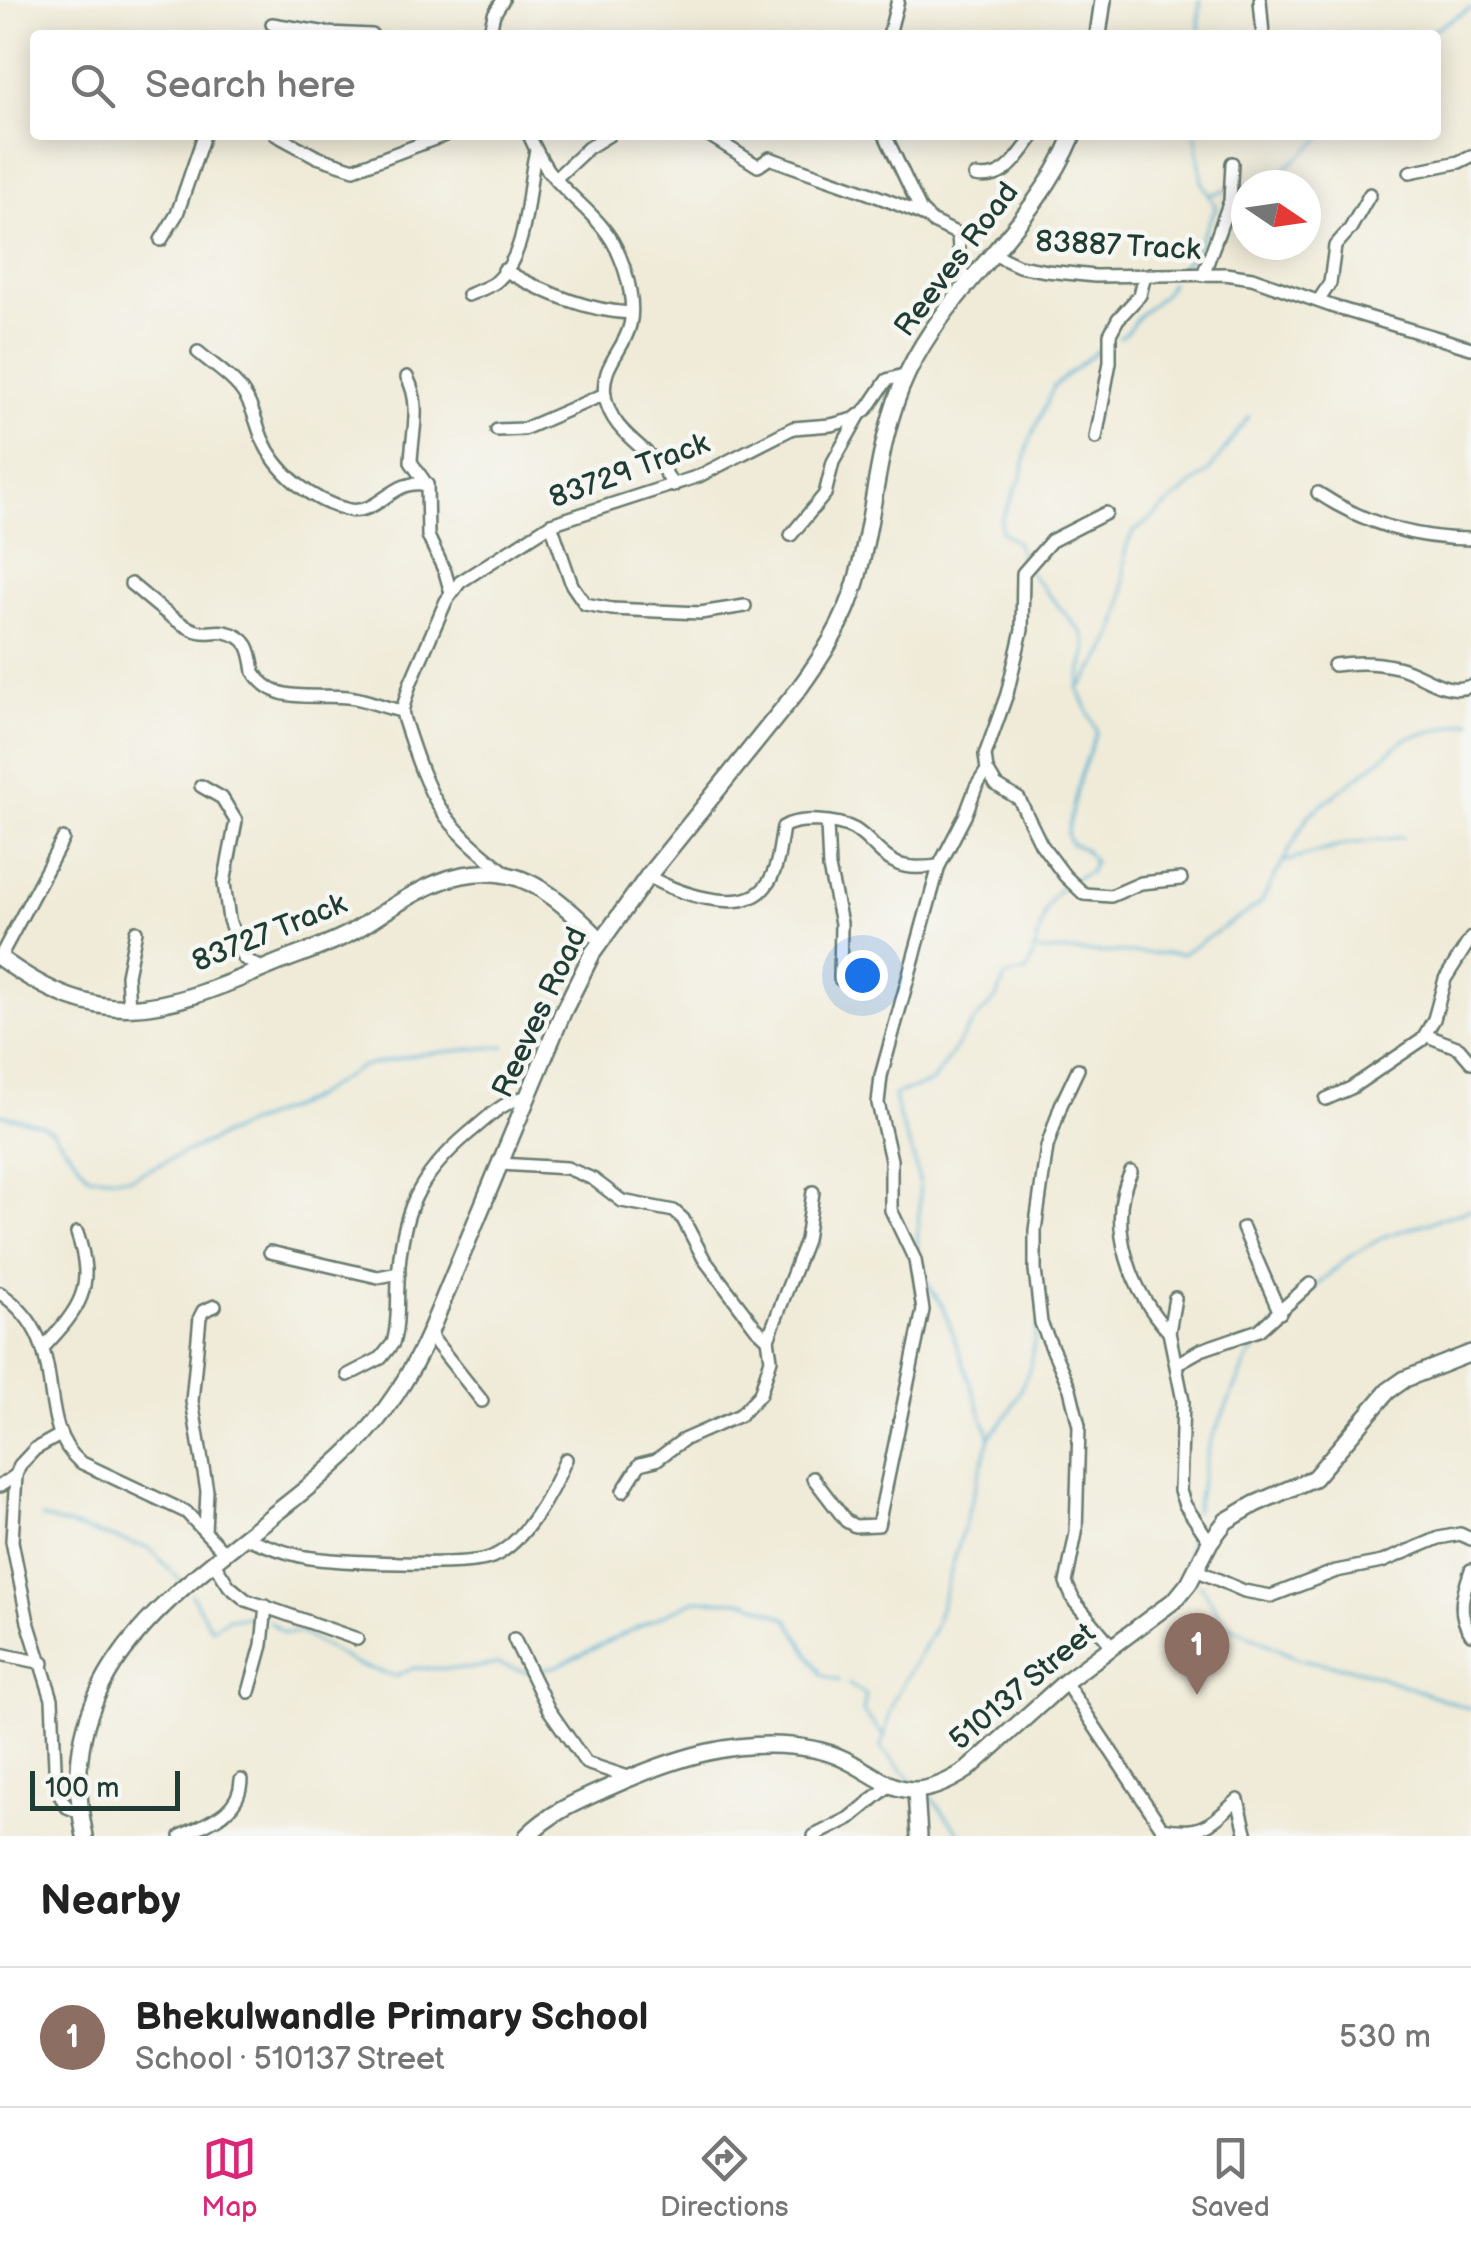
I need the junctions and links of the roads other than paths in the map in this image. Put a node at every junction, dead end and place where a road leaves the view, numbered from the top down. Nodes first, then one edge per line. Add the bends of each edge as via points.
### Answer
1 (503, 0) edge
2 (898, 0) edge
3 (1103, 0) edge
4 (1260, 0) edge
5 (272, 24) dead end
6 (309, 30) edge
7 (489, 30) edge
8 (890, 30) edge
9 (1099, 30) edge
10 (1262, 30) edge
11 (202, 140) edge
12 (285, 140) edge
13 (432, 140) edge
14 (533, 140) edge
15 (601, 140) edge
16 (716, 140) edge
17 (887, 140) edge
18 (1031, 140) edge
19 (1070, 140) edge
20 (1471, 156) edge
21 (1232, 163) dead end
22 (1410, 172) dead end
23 (975, 176) dead end
24 (556, 178) junction
25 (1370, 194) dead end
26 (927, 216) junction
27 (161, 240) dead end
28 (993, 254) junction
29 (504, 270) junction
30 (1145, 275) junction
31 (1203, 275) junction
32 (967, 286) junction
33 (468, 294) dead end
34 (1319, 300) junction
35 (631, 313) junction
36 (1471, 348) edge
37 (198, 352) dead end
38 (907, 374) junction
39 (407, 377) dead end
40 (605, 394) junction
41 (859, 416) junction
42 (498, 430) dead end
43 (1096, 438) dead end
44 (427, 485) junction
45 (673, 486) junction
46 (1318, 493) dead end
47 (1106, 513) dead end
48 (550, 524) junction
49 (791, 535) dead end
50 (1471, 539) edge
51 (130, 584) dead end
52 (451, 593) junction
53 (745, 606) dead end
54 (1334, 664) dead end
55 (1471, 686) edge
56 (402, 711) junction
57 (987, 770) junction
58 (201, 786) dead end
59 (827, 824) junction
60 (63, 839) dead end
61 (939, 866) junction
62 (510, 875) junction
63 (648, 876) junction
64 (1180, 880) dead end
65 (136, 932) dead end
66 (1471, 938) edge
67 (600, 940) junction
68 (0, 958) edge
69 (264, 968) junction
70 (840, 980) dead end
71 (129, 1009) junction
72 (1426, 1036) junction
73 (1471, 1062) edge
74 (1078, 1070) dead end
75 (527, 1097) junction
76 (1326, 1098) dead end
77 (500, 1164) junction
78 (1131, 1172) dead end
79 (814, 1192) dead end
80 (1243, 1228) dead end
81 (77, 1234) dead end
82 (270, 1252) dead end
83 (399, 1273) junction
84 (1310, 1284) dead end
85 (0, 1293) edge
86 (1175, 1298) dead end
87 (215, 1306) dead end
88 (1280, 1312) junction
89 (1170, 1332) junction
90 (430, 1334) junction
91 (764, 1336) junction
92 (43, 1348) junction
93 (1471, 1352) edge
94 (1176, 1364) junction
95 (348, 1375) dead end
96 (482, 1401) dead end
97 (60, 1435) junction
98 (566, 1459) dead end
99 (16, 1476) junction
100 (813, 1478) dead end
101 (0, 1486) edge
102 (623, 1491) dead end
103 (205, 1530) junction
104 (1468, 1535) edge
105 (246, 1538) junction
106 (1210, 1542) junction
107 (220, 1559) junction
108 (1196, 1570) junction
109 (1471, 1570) edge
110 (266, 1606) junction
111 (1471, 1634) edge
112 (514, 1639) dead end
113 (358, 1640) dead end
114 (1111, 1645) junction
115 (0, 1654) edge
116 (43, 1663) junction
117 (1065, 1682) junction
118 (249, 1692) dead end
119 (631, 1778) junction
120 (242, 1780) dead end
121 (890, 1785) junction
122 (916, 1792) junction
123 (80, 1812) junction
124 (85, 1836) edge
125 (182, 1836) edge
126 (527, 1836) edge
127 (814, 1836) edge
128 (919, 1836) edge
129 (1248, 1836) edge

1 - 7 street
2 - 8 street
3 - 9 street
4 - 10 street
5 - 6 street
11 - 27 street
12 - 13 street via 354,169
14 - 24 street
14 - 29 street via 528,210
15 - 24 street
16 - 26 street via 758,166 770,158
17 - 26 street
18 - 23 street via 996,176
19 - 28 street, Reeves Road via 1048,182
20 - 22 street
21 - 31 street via 1230,200
24 - 35 street via 612,239
25 - 34 street via 1336,246 1330,283
26 - 32 street via 958,234
28 - 30 street, 83887 Track via 1047,272
28 - 32 street, Reeves Road
29 - 33 street via 497,282
29 - 35 street via 544,292
30 - 31 street, 83887 Track
30 - 43 street via 1140,295 1110,334
31 - 34 street, 83887 Track via 1252,278
32 - 38 street, Reeves Road
34 - 36 street, 83887 Track
35 - 40 street via 629,330 608,365
37 - 44 street via 240,388 275,460 311,493 358,510 410,483
38 - 41 street via 887,380
38 - 63 street, Reeves Road via 882,449 856,586 838,628 798,690
39 - 44 street via 416,398 411,462
40 - 42 street via 524,429
40 - 45 street via 621,429 661,462
41 - 45 street, 83729 Track via 793,428
41 - 49 street via 833,462 825,494
44 - 52 street via 428,536
45 - 48 street, 83729 Track
46 - 50 street via 1389,529
47 - 57 street via 1051,542 1023,573 1022,630
48 - 52 street, 83729 Track
48 - 53 street via 585,604 700,614
51 - 56 street via 193,630 225,632 248,644 254,672 270,690 346,697
52 - 56 street, 83729 Track
54 - 55 street via 1394,666 1447,688
56 - 62 street via 440,812
57 - 61 street
57 - 64 street via 996,785 1019,799 1040,844 1084,894 1111,896 1141,882
58 - 69 street via 222,798 236,821 226,904 243,958
59 - 61 street via 854,830 898,864
59 - 63 street via 784,825 772,876 751,897 694,896
59 - 70 street via 841,923
60 - 68 street
61 - 100 street via 878,1091 891,1160 891,1210 915,1260 923,1310 878,1525 846,1521
62 - 67 street, 83727 Track via 550,896
62 - 69 street, 83727 Track via 443,879 350,934
63 - 67 street, Reeves Road
65 - 71 street via 127,975
66 - 72 street via 1445,979
67 - 75 street, Reeves Road
68 - 71 street, 83727 Track via 60,995
69 - 71 street, 83727 Track via 163,1004
72 - 73 street via 1459,1048
72 - 76 street
74 - 114 street via 1047,1147 1035,1270 1041,1323 1079,1426 1076,1533 1066,1583
75 - 77 street, Reeves Road
75 - 83 street via 504,1104 433,1166 409,1208
77 - 90 street, Reeves Road
77 - 91 street via 567,1168 622,1201 674,1211
78 - 89 street via 1120,1200 1124,1237 1141,1296
79 - 91 street via 806,1240
80 - 88 street
81 - 92 street via 87,1270 83,1294
82 - 83 street via 378,1277
83 - 95 street via 393,1343 381,1358
84 - 88 street
85 - 92 street via 31,1320
86 - 89 street
87 - 103 street via 200,1317 192,1387 207,1491
88 - 94 street via 1259,1330
89 - 94 street
90 - 96 street
90 - 105 street, Reeves Road via 400,1387 352,1448
91 - 102 street via 770,1364 752,1404 640,1464
92 - 97 street
93 - 106 street, 510137 Street via 1416,1372 1388,1391 1319,1474 1233,1516
94 - 106 street via 1184,1416 1180,1490
97 - 99 street via 26,1456
97 - 103 street via 80,1462 165,1500
98 - 105 street via 525,1527 485,1560 316,1558
99 - 101 street
99 - 116 street via 14,1559
103 - 107 street
104 - 108 street via 1426,1542 1276,1596 1256,1595
105 - 107 street, Reeves Road
106 - 108 street, 510137 Street
107 - 110 street via 236,1593
107 - 123 street, Reeves Road via 141,1626 108,1670 80,1750
108 - 114 street, 510137 Street via 1176,1598
109 - 111 street via 1462,1605
110 - 113 street
110 - 118 street
112 - 119 street via 548,1710 586,1763
114 - 117 street, 510137 Street
115 - 116 street
116 - 123 street via 54,1716 56,1789 67,1807
117 - 122 street, 510137 Street via 967,1770
117 - 129 street via 1162,1828 1200,1833 1238,1800
119 - 121 street via 713,1750 788,1746 831,1755
119 - 126 street via 566,1807
120 - 125 street via 229,1809
121 - 122 street
121 - 127 street via 850,1818
122 - 128 street
123 - 124 street, Reeves Road

